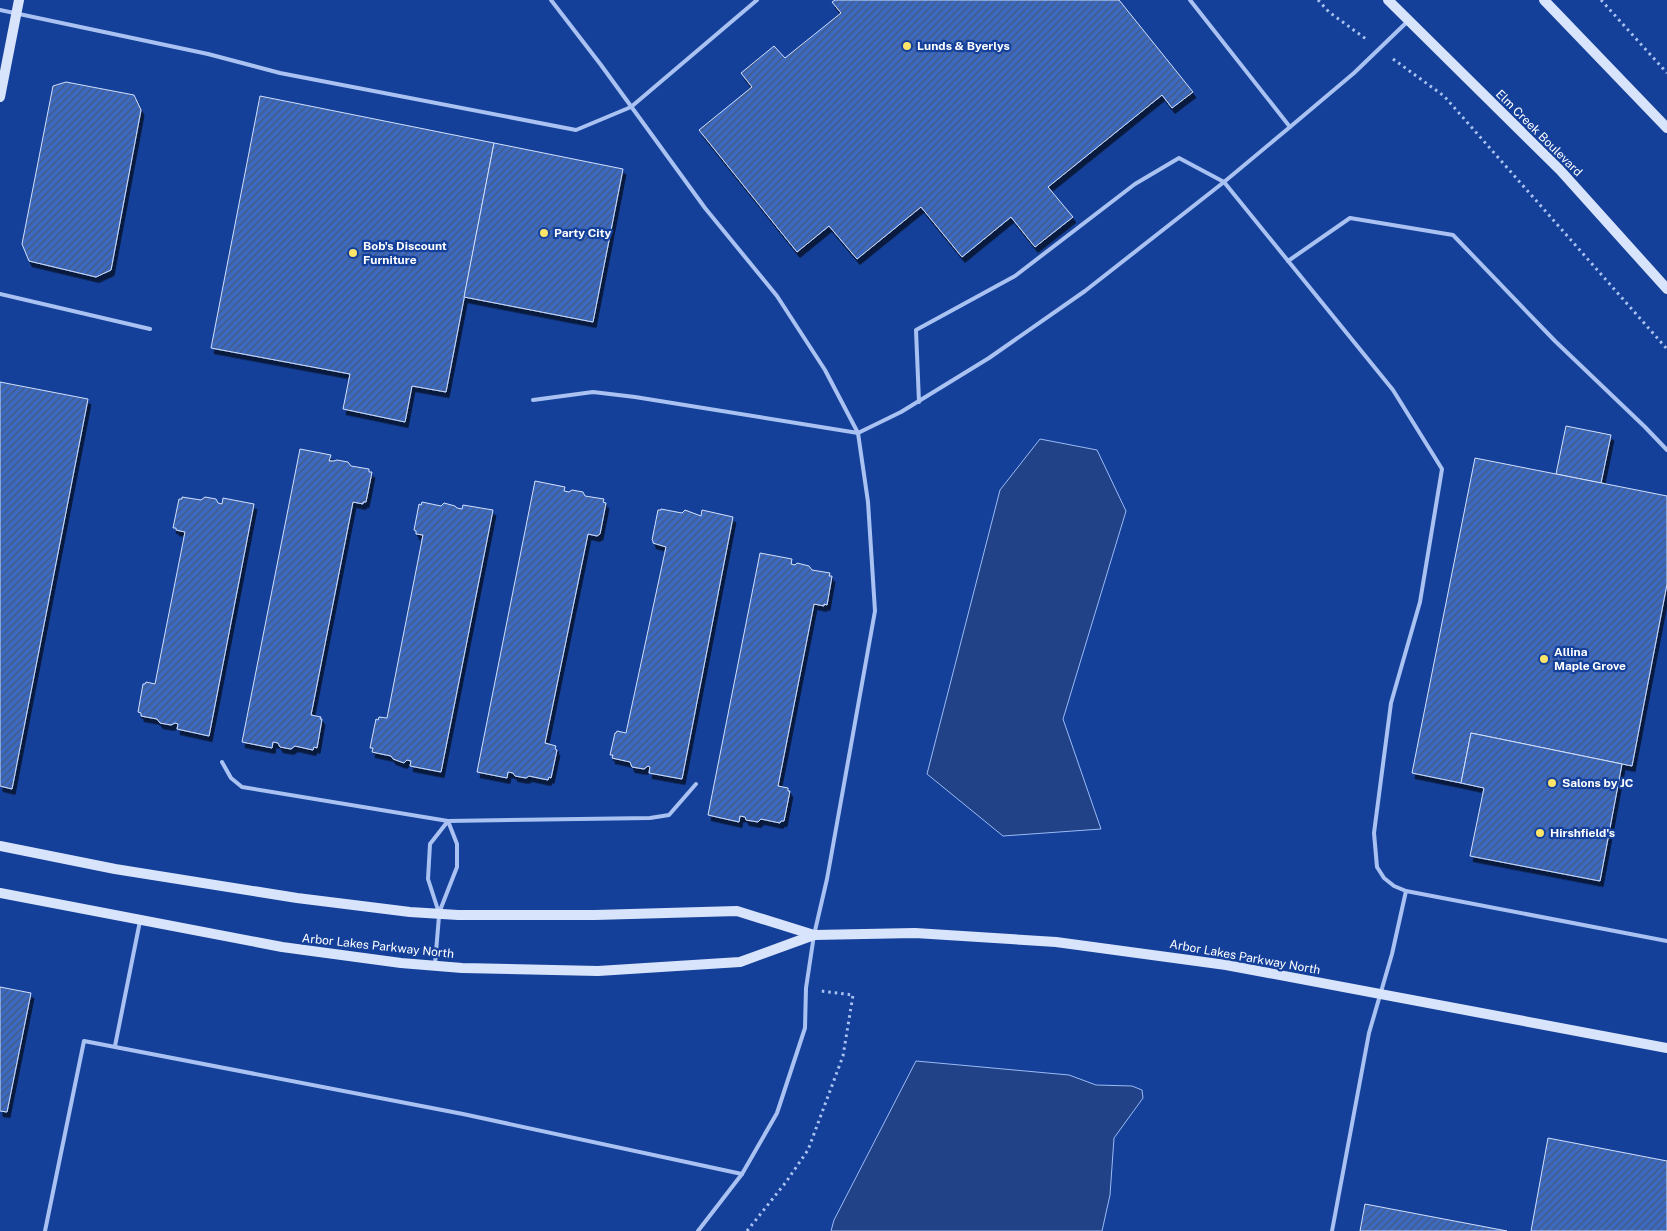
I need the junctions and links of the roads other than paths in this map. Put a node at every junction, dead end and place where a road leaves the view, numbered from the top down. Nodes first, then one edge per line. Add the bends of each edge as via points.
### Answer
1 (20, 0) edge
2 (551, 0) edge
3 (757, 0) edge
4 (1190, 0) edge
5 (1388, 0) edge
6 (1544, 0) edge
7 (0, 10) edge
8 (17, 14) junction
9 (1408, 21) junction
10 (0, 97) edge
11 (631, 107) junction
12 (1290, 127) junction
13 (1667, 128) edge
14 (1224, 182) junction
15 (1288, 261) junction
16 (1667, 289) edge
17 (0, 294) edge
18 (150, 329) dead end
19 (533, 400) dead end
20 (918, 402) junction
21 (858, 433) junction
22 (1667, 450) edge
23 (222, 762) dead end
24 (696, 784) dead end
25 (448, 821) junction
26 (0, 846) edge
27 (1406, 891) junction
28 (0, 893) edge
29 (439, 914) junction
30 (140, 920) junction
31 (814, 935) junction
32 (1667, 941) edge
33 (435, 966) junction
34 (1379, 994) junction
35 (114, 1046) junction
36 (1667, 1048) edge
37 (742, 1174) junction
38 (45, 1231) edge
39 (698, 1231) edge
40 (1332, 1231) edge

1 - 8 street
2 - 11 lane
3 - 11 lane
4 - 12 lane
5 - 9 street, Elm Creek Boulevard
6 - 13 street
7 - 8 lane
8 - 10 street
8 - 11 lane via 208,54 280,73 576,130
9 - 12 lane via 1354,73
9 - 16 street, Elm Creek Boulevard via 1560,170
11 - 21 lane via 777,296 825,370
12 - 14 lane
14 - 15 lane
14 - 20 lane via 1085,291 989,358
14 - 20 lane via 1179,158 1136,184 1015,276 916,330
15 - 22 lane via 1350,218 1453,235
15 - 27 lane via 1393,390 1442,469 1420,602 1391,703 1374,833 1377,867 1384,878
17 - 18 lane
19 - 21 lane via 593,392
20 - 21 lane
21 - 31 lane via 868,502 875,612
23 - 25 lane via 231,778 242,787
24 - 25 lane via 669,814 650,818
25 - 29 lane via 457,844 457,867
25 - 29 lane via 430,844 428,879
26 - 29 street, Arbor Lakes Parkway North via 115,869 297,898
27 - 32 lane
27 - 34 lane
28 - 30 street, Arbor Lakes Parkway North
29 - 31 street, Arbor Lakes Parkway North via 595,915 737,911
29 - 33 lane
30 - 33 street, Arbor Lakes Parkway North via 282,947
30 - 35 lane
31 - 33 street, Arbor Lakes Parkway North via 740,962 598,971
31 - 34 street, Arbor Lakes Parkway North via 915,933 1056,942 1226,964
31 - 37 lane via 806,988 805,1028 777,1113
34 - 36 street, Arbor Lakes Parkway North
34 - 40 lane
35 - 37 lane via 463,1114
35 - 38 lane via 84,1041
37 - 39 lane

